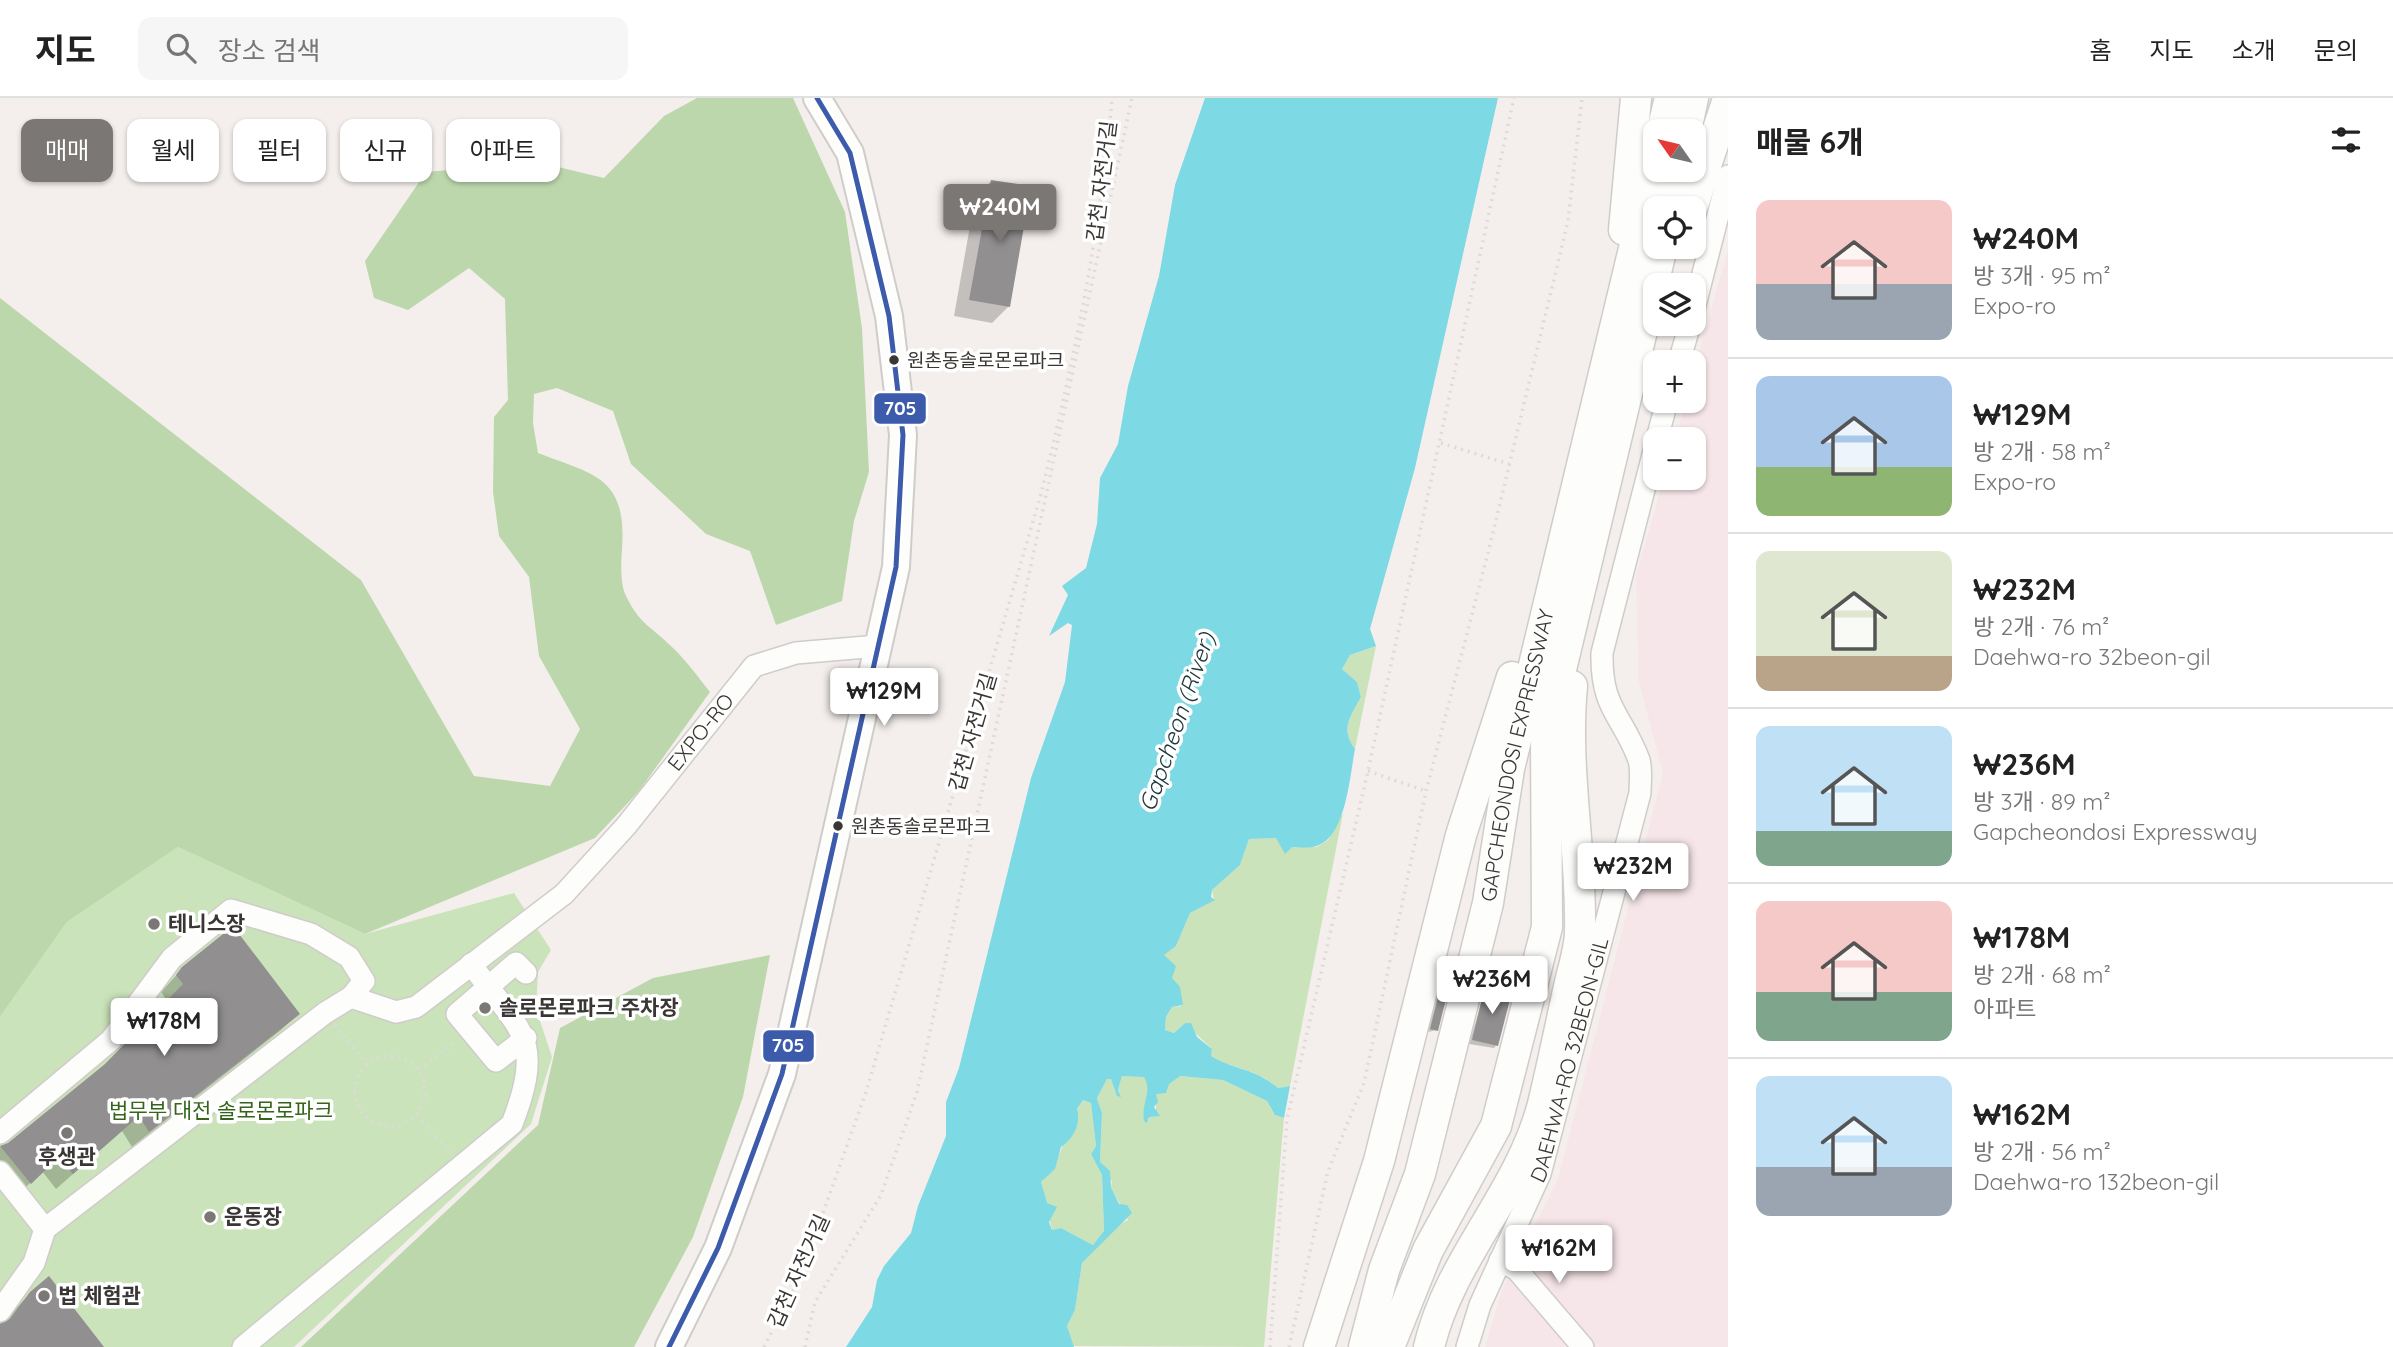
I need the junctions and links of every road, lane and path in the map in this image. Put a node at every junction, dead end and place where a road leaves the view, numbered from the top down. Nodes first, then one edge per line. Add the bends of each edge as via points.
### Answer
1 (817, 98) edge
2 (1112, 98) edge
3 (1132, 98) edge
4 (1514, 98) edge
5 (1582, 98) edge
6 (1636, 98) edge
7 (1670, 98) edge
8 (1693, 98) edge
9 (1728, 99) edge
10 (1665, 119) edge
11 (1689, 119) edge
12 (1728, 176) edge
13 (1650, 182) edge
14 (1696, 196) edge
15 (1703, 273) edge
16 (1621, 298) junction
17 (1644, 336) edge
18 (1440, 442) junction
19 (1583, 450) junction
20 (1509, 464) junction
21 (1644, 490) edge
22 (1582, 584) junction
23 (878, 646) junction
24 (1368, 771) junction
25 (1426, 791) junction
26 (471, 964) junction
27 (526, 973) dead end
28 (488, 987) junction
29 (351, 997) junction
30 (325, 1013) junction
31 (526, 1038) junction
32 (455, 1042) dead end
33 (367, 1064) junction
34 (419, 1070) junction
35 (417, 1115) junction
36 (0, 1133) edge
37 (463, 1166) junction
38 (0, 1172) edge
39 (45, 1229) junction
40 (1500, 1260) junction
41 (0, 1311) edge
42 (243, 1347) edge
43 (669, 1347) edge
44 (764, 1347) edge
45 (805, 1347) edge
46 (1270, 1347) edge
47 (1289, 1347) edge
48 (1319, 1347) edge
49 (1364, 1347) edge
50 (1389, 1347) edge
51 (1429, 1347) edge
52 (1467, 1347) edge
53 (1583, 1347) edge

1 - 23 main road via 850,153 889,316 901,422 896,567
2 - 44 path, 갑천 자전거길 via 1098,223 1061,413 1031,532 866,1092 801,1275
3 - 45 path via 917,1091 881,1195 815,1302
4 - 18 path
5 - 20 path via 1568,221
6 - 16 highway
7 - 10 highway
8 - 11 highway
9 - 14 highway
12 - 15 street
13 - 16 highway, GAPCHEONDOSI EXPRESSWAY
16 - 19 highway, GAPCHEONDOSI EXPRESSWAY
17 - 22 highway, GAPCHEONDOSI EXPRESSWAY
18 - 20 path
18 - 24 path
19 - 48 highway via 1461,835 1379,1161
19 - 49 highway, GAPCHEONDOSI EXPRESSWAY via 1508,769 1488,903 1420,1174 1384,1270
20 - 25 path
21 - 40 street, DAEHWA-RO 32BEON-GIL via 1602,653 1601,680 1611,710 1640,763 1640,793 1550,1142
22 - 50 highway, GAPCHEONDOSI EXPRESSWAY via 1546,732 1547,927 1524,1018 1496,1126 1428,1250
22 - 51 highway via 1569,723 1580,937 1533,1139 1454,1276
23 - 26 street, EXPO-RO via 796,653 754,666 626,826 564,894
23 - 43 main road via 782,1074 718,1248
24 - 25 path
24 - 46 path via 1287,1119
25 - 47 path via 1364,1083 1328,1171
26 - 28 street
26 - 29 street, EXPO-RO via 416,1007 396,1013
27 - 28 street via 516,963
28 - 31 street
28 - 31 street via 457,1014 496,1061
29 - 30 street
29 - 36 street via 364,981 349,957 311,934 231,910 172,958 111,1040
30 - 33 path
30 - 39 street
31 - 37 street via 526,1086 512,1124
32 - 34 path
33 - 34 path via 400,1057
33 - 35 path via 355,1083 354,1095 364,1116 385,1127
34 - 35 path via 426,1093
35 - 37 path
37 - 42 street
38 - 39 street
39 - 41 street via 34,1263
40 - 52 street, DAEHWA-RO 32BEON-GIL
40 - 53 street via 1517,1270

